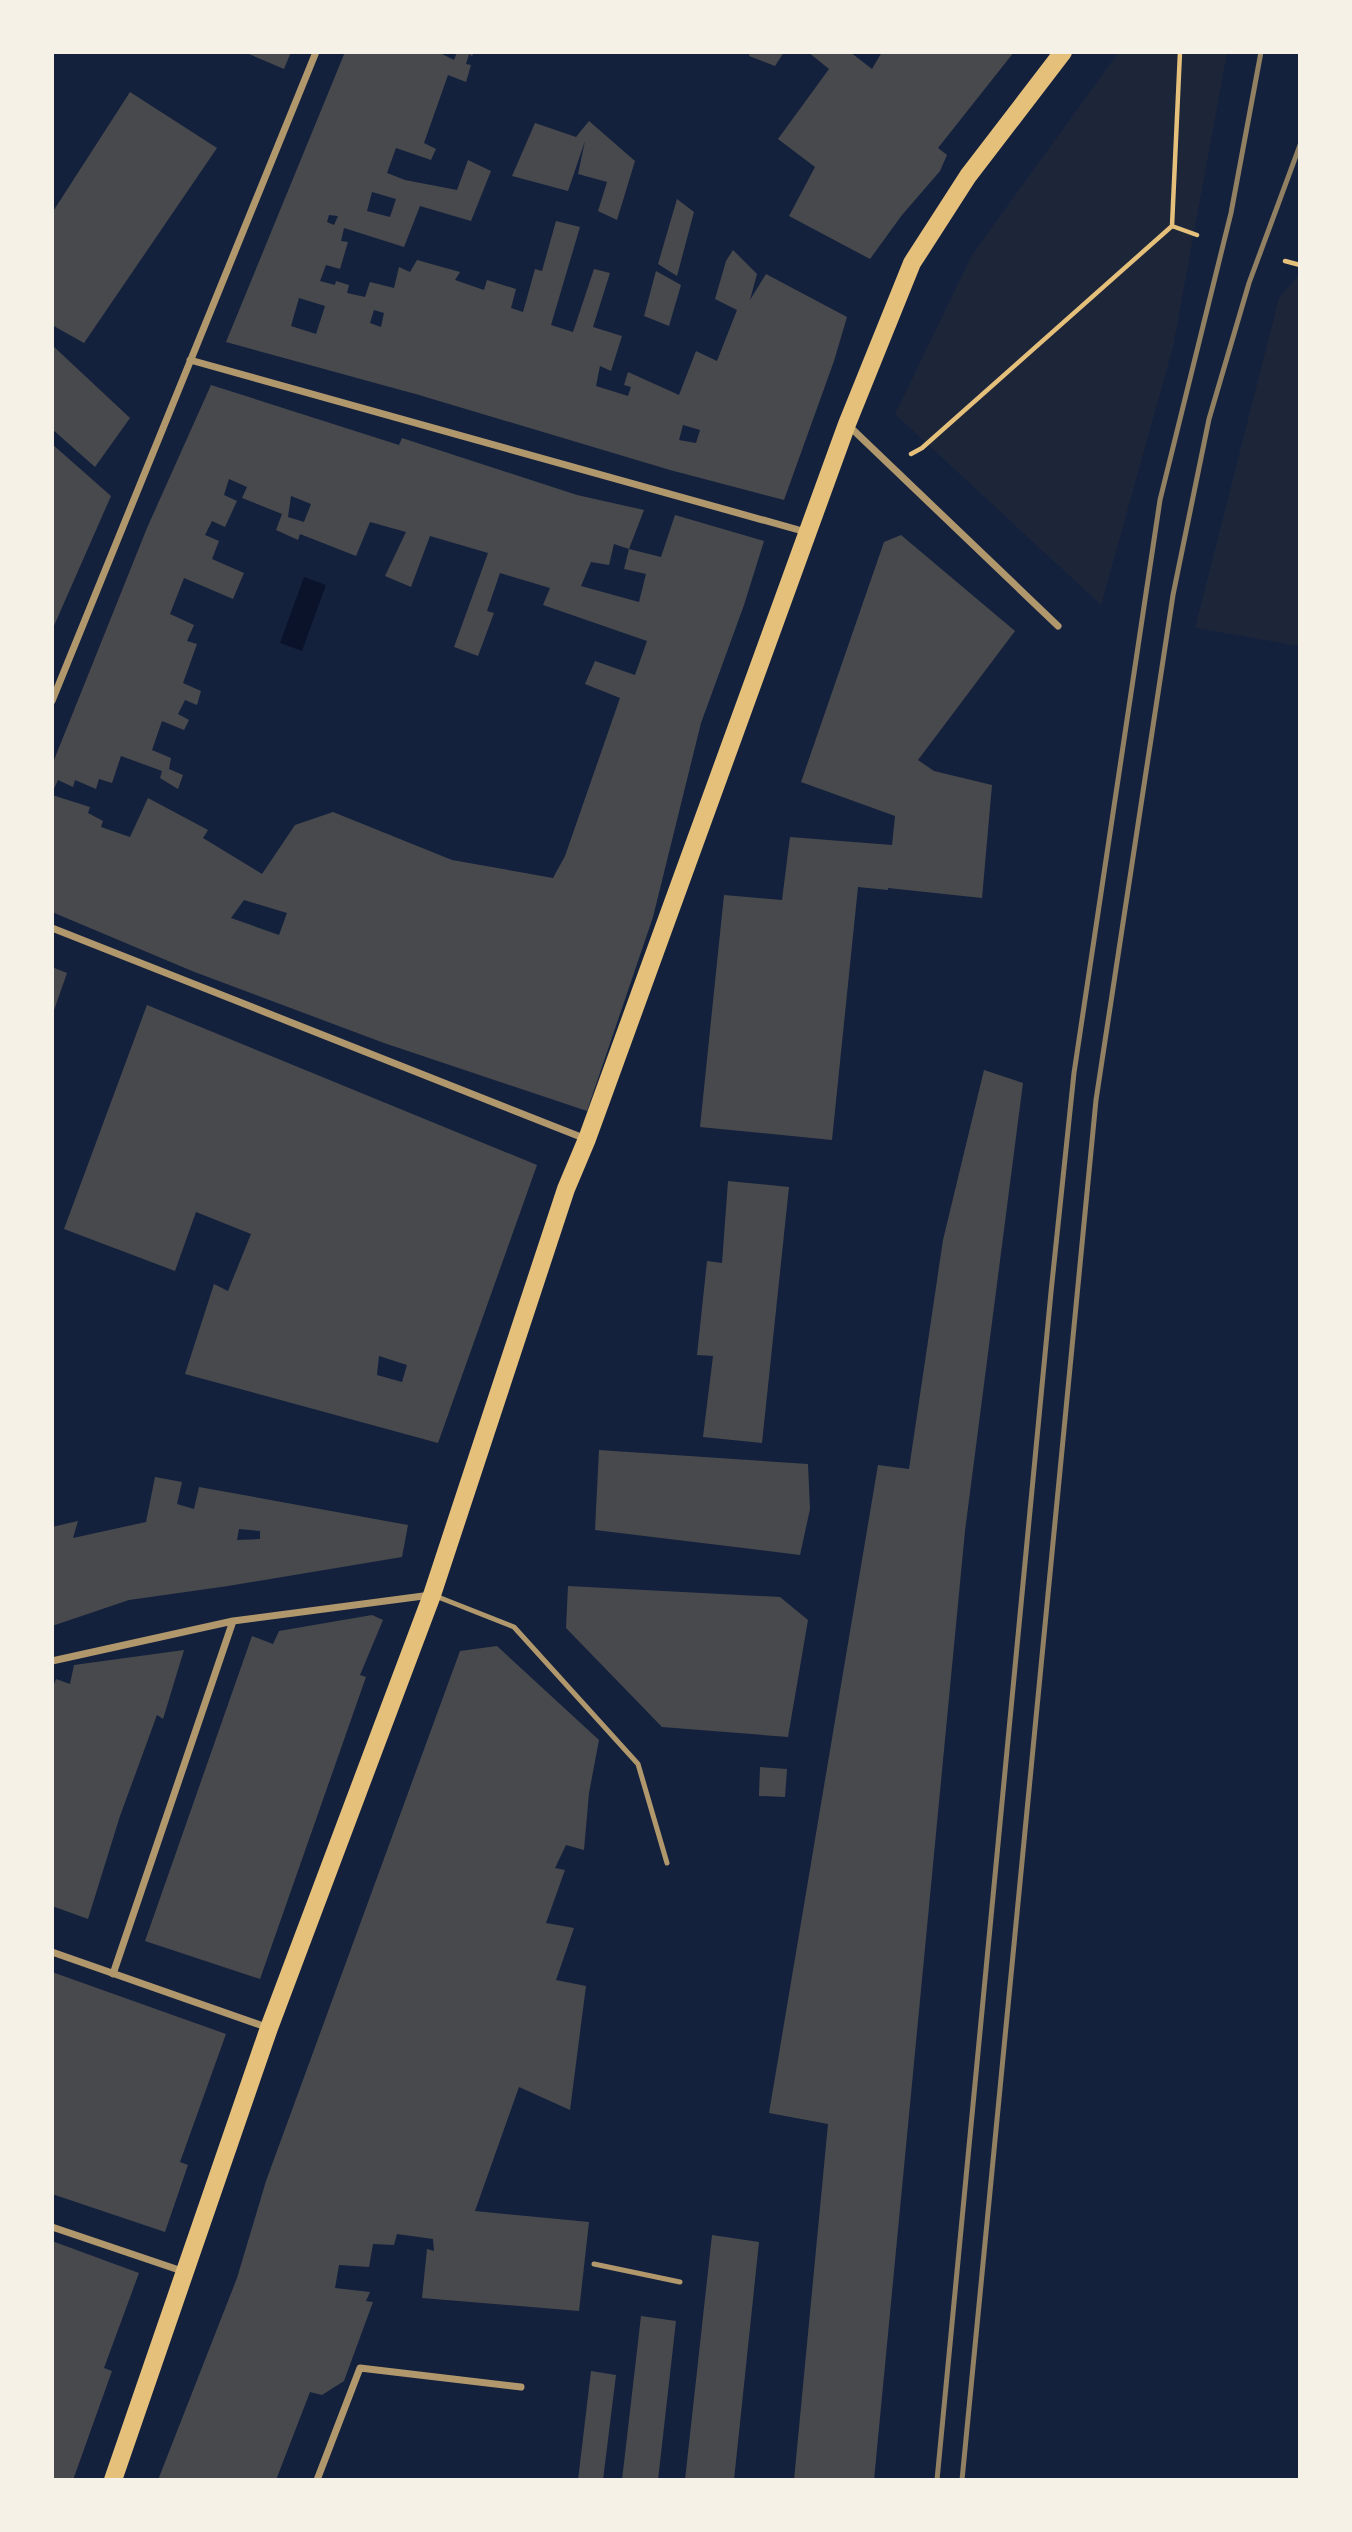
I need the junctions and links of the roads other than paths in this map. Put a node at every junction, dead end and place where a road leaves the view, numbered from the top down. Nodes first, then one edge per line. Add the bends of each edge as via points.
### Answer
1 (316, 52) edge
2 (1063, 52) edge
3 (190, 360) junction
4 (847, 424) junction
5 (808, 532) junction
6 (1058, 626) dead end
7 (52, 701) edge
8 (52, 928) edge
9 (587, 1139) junction
10 (432, 1595) junction
11 (233, 1621) junction
12 (52, 1661) edge
13 (667, 1863) dead end
14 (52, 1952) edge
15 (113, 1973) junction
16 (268, 2028) junction
17 (52, 2227) edge
18 (594, 2264) dead end
19 (185, 2272) junction
20 (680, 2282) dead end
21 (521, 2387) dead end
22 (113, 2480) edge
23 (317, 2480) edge

1 - 3 street
2 - 4 main road via 968,176 912,263
3 - 5 street
3 - 7 street
4 - 5 main road
4 - 6 street
5 - 9 main road
8 - 9 street
9 - 10 main road via 566,1189
10 - 11 street
10 - 13 lane via 514,1627 638,1764
10 - 16 main road
11 - 12 street
11 - 15 street
14 - 15 street
15 - 16 street
16 - 19 main road
17 - 19 street
18 - 20 lane
19 - 22 main road
21 - 23 street via 360,2368

